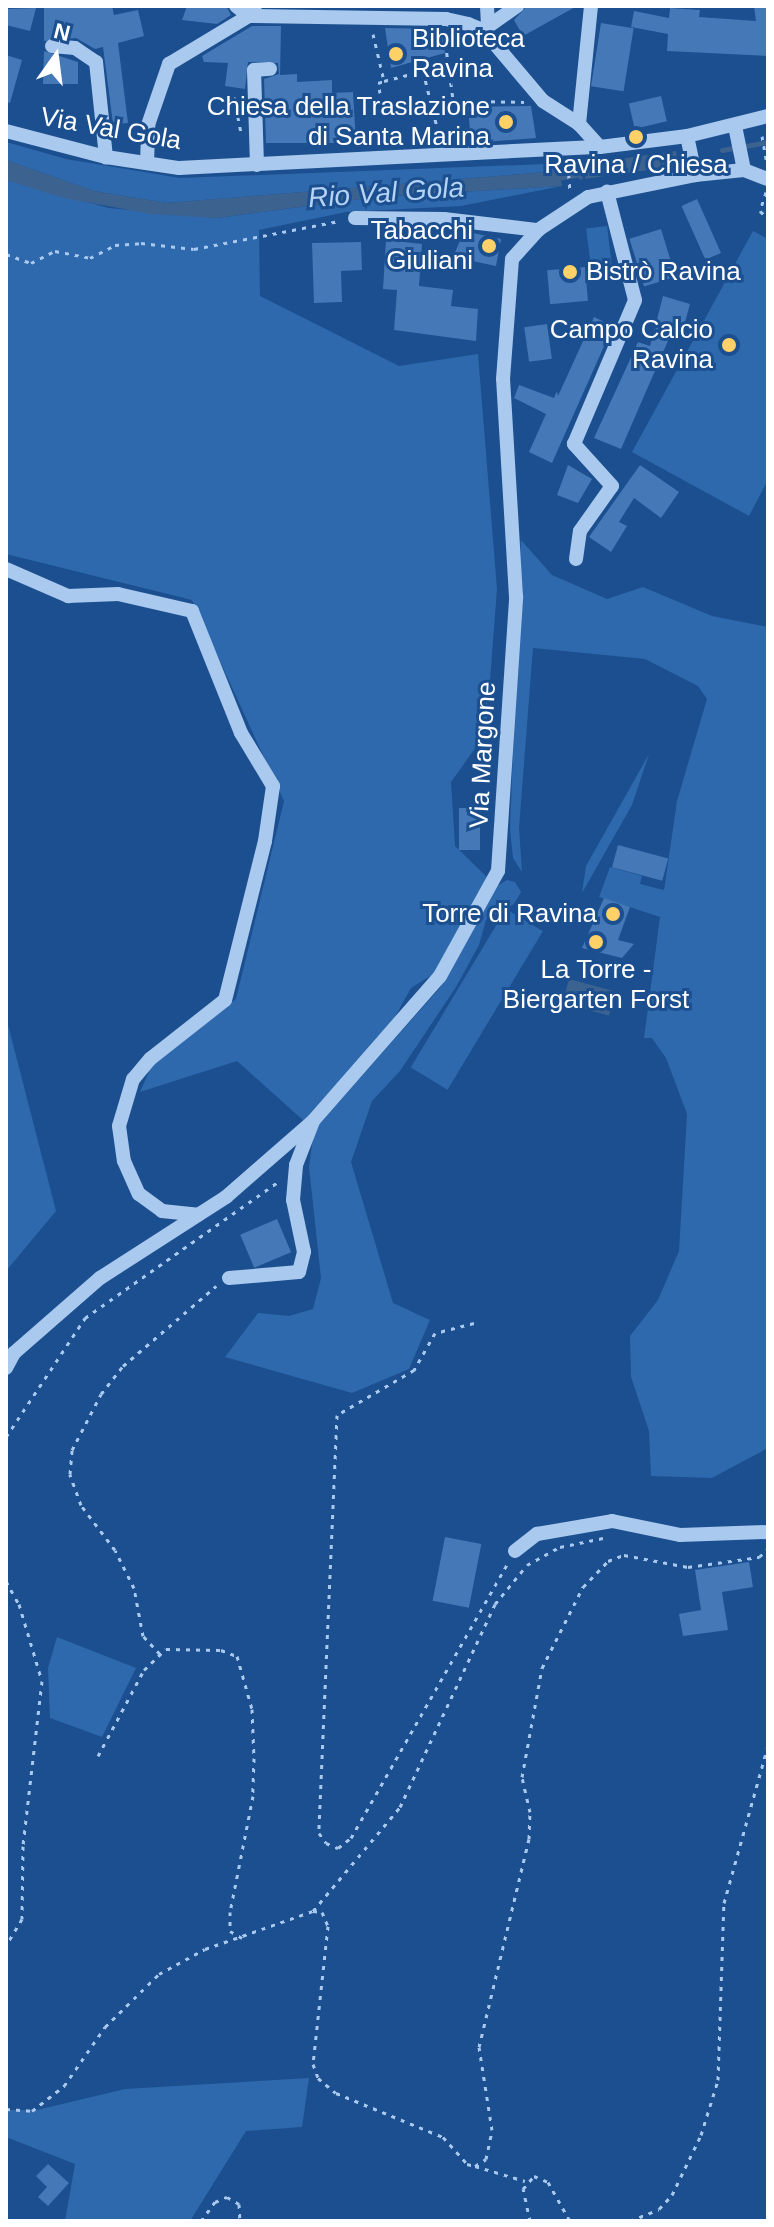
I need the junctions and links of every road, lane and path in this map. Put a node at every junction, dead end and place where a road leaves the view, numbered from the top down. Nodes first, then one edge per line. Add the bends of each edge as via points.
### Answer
1 (236, 6) edge
2 (487, 6) edge
3 (517, 6) edge
4 (591, 6) edge
5 (252, 11) edge
6 (405, 12) edge
7 (371, 18) junction
8 (486, 28) junction
9 (445, 41) dead end
10 (52, 46) dead end
11 (270, 69) dead end
12 (384, 81) junction
13 (380, 93) dead end
14 (430, 100) junction
15 (453, 100) junction
16 (543, 101) junction
17 (768, 116) edge
18 (579, 124) junction
19 (6, 131) edge
20 (762, 136) dead end
21 (738, 140) junction
22 (600, 147) junction
23 (444, 156) junction
24 (691, 156) junction
25 (106, 157) junction
26 (147, 163) junction
27 (257, 165) junction
28 (768, 165) edge
29 (568, 169) dead end
30 (744, 170) junction
31 (561, 171) dead end
32 (569, 177) junction
33 (768, 179) edge
34 (569, 187) dead end
35 (767, 188) edge
36 (607, 192) junction
37 (355, 218) joint
38 (768, 218) edge
39 (538, 230) junction
40 (6, 254) edge
41 (576, 559) dead end
42 (6, 569) edge
43 (313, 1121) junction
44 (296, 1165) junction
45 (198, 1215) junction
46 (229, 1278) joint
47 (474, 1323) dead end
48 (6, 1368) edge
49 (6, 1437) edge
50 (768, 1532) edge
51 (611, 1534) dead end
52 (768, 1549) edge
53 (515, 1551) joint
54 (6, 1581) edge
55 (160, 1654) junction
56 (768, 1745) edge
57 (98, 1756) dead end
58 (313, 1911) junction
59 (242, 1938) junction
60 (6, 1946) edge
61 (6, 2109) edge
62 (475, 2166) junction
63 (525, 2181) junction
64 (201, 2221) edge
65 (240, 2221) edge
66 (530, 2221) edge
67 (570, 2221) edge
68 (630, 2221) edge

1 - 5 street
2 - 8 street
3 - 8 street
4 - 18 street
5 - 7 street
5 - 26 street via 169,64 148,125
6 - 7 street
6 - 8 street
7 - 12 path
8 - 16 street
9 - 15 path
10 - 25 street via 75,48 96,62
11 - 27 street via 254,70
12 - 13 path via 378,83
12 - 14 path via 423,71
14 - 15 path
14 - 23 path
15 - 16 path
16 - 18 street
17 - 21 street
18 - 22 street
19 - 25 street, Via Val Gola
20 - 28 path
21 - 24 street
21 - 30 street
22 - 23 street, Via Val Gola
22 - 24 street, Via Val Gola
23 - 27 street, Via Val Gola
24 - 30 street
24 - 36 street, Via Margone
25 - 26 street, Via Val Gola
26 - 27 street, Via Val Gola
29 - 32 path
30 - 33 street
31 - 32 path
32 - 34 path
35 - 38 path via 760,211
36 - 39 street, Via Margone via 571,206
36 - 41 street via 635,300 574,444 612,486 580,531
37 - 39 street via 444,219
37 - 40 path via 194,249 115,245 90,258 55,251 31,263
39 - 43 street, Via Margone via 512,259 506,300 503,379 516,597 502,859 440,976
42 - 45 street via 68,596 118,594 192,611 241,733 273,786 265,841 225,1000 150,1059 133,1079 119,1126 124,1161 139,1194 162,1211
43 - 44 street
43 - 45 street, Via Margone
44 - 46 street via 293,1200 304,1252 299,1272
44 - 49 path via 269,1190 85,1318
45 - 48 street, Via Margone via 100,1278 14,1353
46 - 55 path via 123,1366 101,1394 72,1450 70,1474 81,1505 115,1550 134,1588 143,1636
47 - 53 path via 435,1333 414,1370 337,1415 319,1833 326,1843 338,1848 351,1838
50 - 53 street via 680,1535 612,1521 537,1534
51 - 58 path via 594,1544 560,1547 527,1565 495,1604 400,1807
52 - 62 path via 759,1557 688,1567 624,1555 608,1561 583,1587 542,1668 522,1777 530,1812 529,1839 479,2047 492,2130 486,2159
54 - 60 path via 19,1604 42,1681 23,1846 22,1919
55 - 57 path via 144,1670
55 - 59 path via 187,1647 221,1650 237,1656 245,1670 252,1709 253,1796 240,1839 230,1921 230,1931
56 - 68 path via 724,1903 718,2080 701,2135 672,2195 659,2209
58 - 59 path
58 - 62 path via 322,1912 328,1926 313,2064 318,2078 336,2093 443,2137 459,2158
59 - 61 path via 205,1949 159,1974 105,2027 64,2086 32,2111
62 - 63 path
63 - 66 path
63 - 67 path via 534,2176 548,2182
64 - 65 path via 215,2202 227,2197 239,2204

